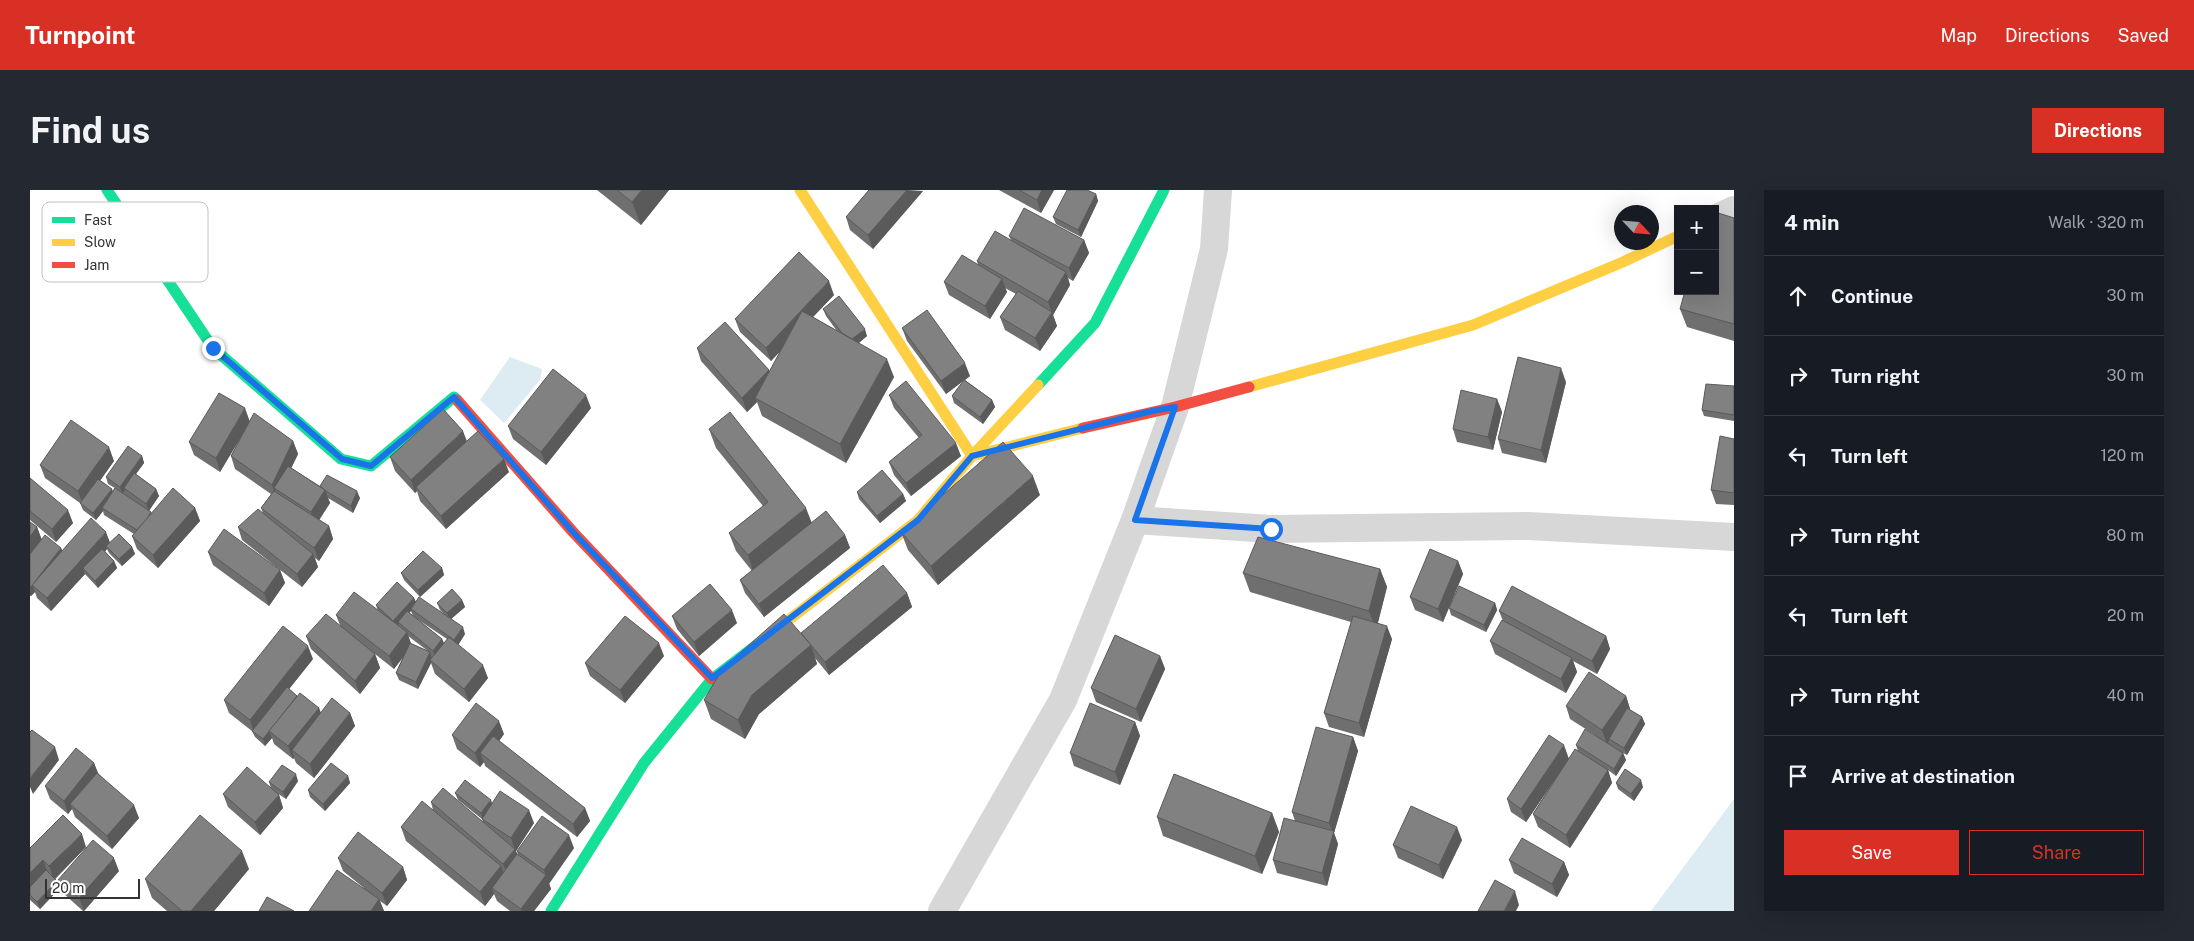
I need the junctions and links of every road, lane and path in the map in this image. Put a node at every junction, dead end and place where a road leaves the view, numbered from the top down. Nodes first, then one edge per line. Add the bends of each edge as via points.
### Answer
1 (107, 190) edge
2 (800, 190) edge
3 (1164, 190) edge
4 (1218, 190) edge
5 (115, 202) edge
6 (1734, 210) edge
7 (1719, 216) edge
8 (1674, 238) edge
9 (169, 282) edge
10 (1175, 407) junction
11 (972, 456) junction
12 (1135, 520) junction
13 (1734, 537) edge
14 (712, 678) junction
15 (551, 911) edge
16 (942, 911) edge

1 - 5 street
2 - 11 street
3 - 11 street via 1095,323
4 - 10 street via 1214,249
6 - 7 street
8 - 10 street via 1473,325
9 - 14 street via 213,348 342,459 371,466 454,397 573,532
10 - 11 street
10 - 12 street
11 - 14 street via 918,520
12 - 13 street via 1271,529 1528,526
12 - 16 street via 1062,700
14 - 15 street via 644,763

